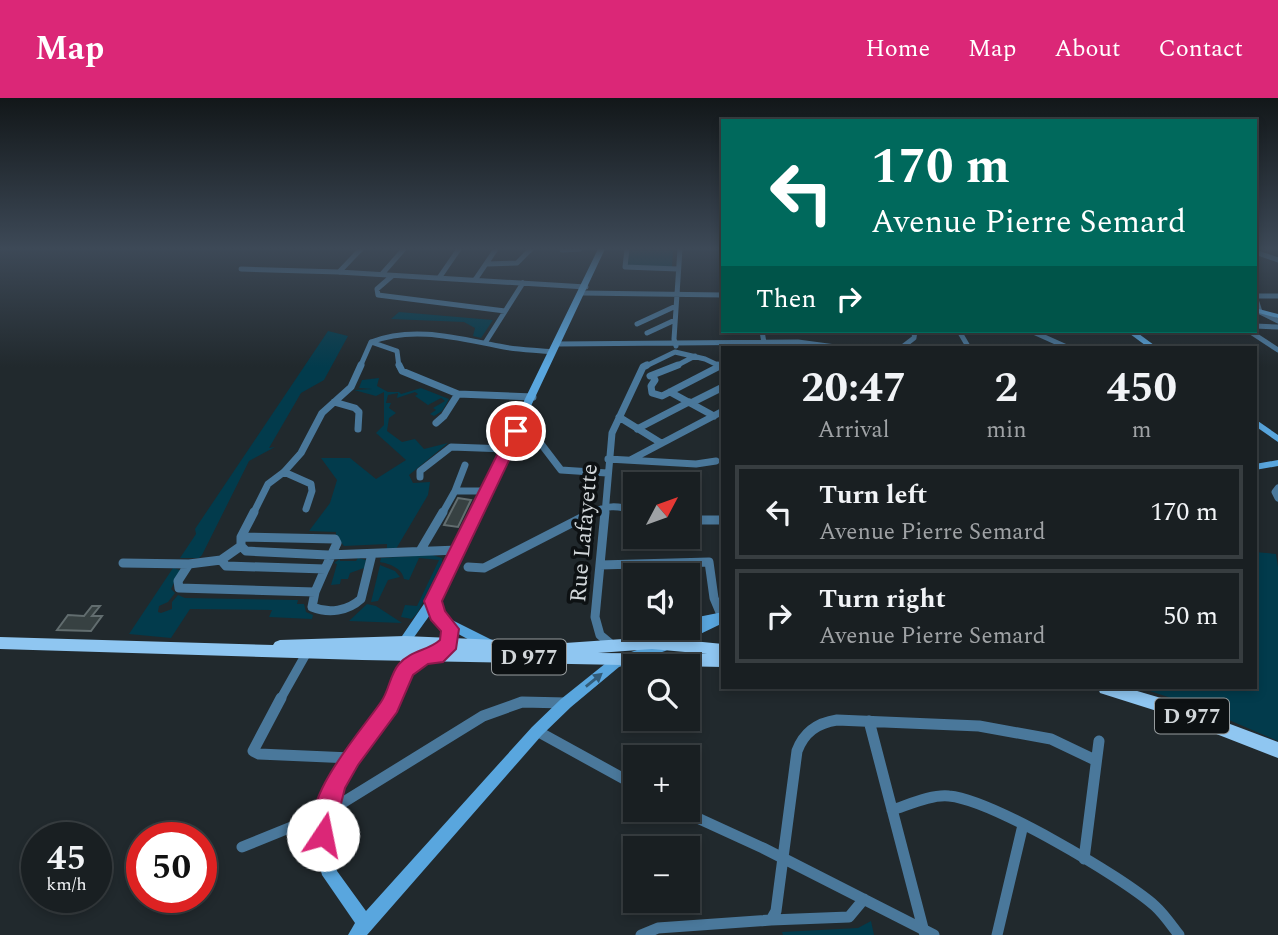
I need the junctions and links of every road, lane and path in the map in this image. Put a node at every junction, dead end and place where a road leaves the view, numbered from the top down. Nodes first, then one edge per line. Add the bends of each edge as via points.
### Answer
1 (378, 288) edge
2 (520, 288) edge
3 (567, 288) edge
4 (678, 288) edge
5 (584, 290) junction
6 (678, 294) junction
7 (721, 295) edge
8 (1257, 296) edge
9 (1278, 296) edge
10 (676, 306) junction
11 (505, 311) junction
12 (1257, 311) edge
13 (1278, 318) edge
14 (676, 320) junction
15 (636, 324) dead end
16 (1257, 326) edge
17 (1278, 327) edge
18 (647, 333) dead end
19 (762, 333) edge
20 (915, 333) edge
21 (1035, 333) edge
22 (1133, 333) edge
23 (1252, 333) edge
24 (371, 342) junction
25 (485, 343) junction
26 (764, 343) junction
27 (831, 346) edge
28 (904, 346) edge
29 (1065, 346) edge
30 (1151, 346) edge
31 (555, 348) junction
32 (674, 348) junction
33 (1278, 350) edge
34 (695, 356) junction
35 (721, 367) edge
36 (639, 375) junction
37 (653, 376) junction
38 (721, 388) edge
39 (670, 391) junction
40 (458, 394) junction
41 (533, 397) junction
42 (334, 402) junction
43 (690, 403) junction
44 (721, 412) edge
45 (714, 416) junction
46 (619, 417) junction
47 (522, 419) junction
48 (436, 423) dead end
49 (1257, 423) edge
50 (358, 429) dead end
51 (637, 429) junction
52 (1278, 439) edge
53 (662, 443) junction
54 (507, 449) junction
55 (608, 459) junction
56 (629, 460) junction
57 (716, 461) dead end
58 (1278, 463) edge
59 (465, 465) dead end
60 (1257, 467) edge
61 (284, 472) junction
62 (607, 473) junction
63 (420, 477) dead end
64 (1278, 488) edge
65 (455, 491) junction
66 (487, 491) junction
67 (1278, 498) edge
68 (603, 507) junction
69 (623, 507) edge
70 (306, 509) dead end
71 (700, 520) edge
72 (721, 520) edge
73 (241, 541) junction
74 (458, 550) junction
75 (420, 551) junction
76 (334, 554) junction
77 (372, 554) junction
78 (221, 560) junction
79 (123, 563) dead end
80 (189, 564) junction
81 (600, 565) junction
82 (468, 567) dead end
83 (326, 569) junction
84 (316, 592) junction
85 (433, 601) junction
86 (721, 612) edge
87 (721, 618) edge
88 (445, 622) junction
89 (417, 624) junction
90 (700, 625) edge
91 (654, 640) edge
92 (659, 640) edge
93 (673, 640) edge
94 (697, 640) edge
95 (0, 643) edge
96 (449, 643) junction
97 (490, 645) junction
98 (700, 647) junction
99 (235, 649) junction
100 (721, 650) edge
101 (618, 653) junction
102 (306, 654) junction
103 (405, 656) junction
104 (430, 656) junction
105 (721, 661) edge
106 (1108, 689) edge
107 (566, 703) junction
108 (869, 721) junction
109 (537, 732) junction
110 (1099, 741) dead end
111 (1278, 750) edge
112 (351, 758) junction
113 (1095, 761) junction
114 (623, 779) edge
115 (892, 810) junction
116 (326, 813) junction
117 (700, 821) edge
118 (1023, 825) junction
119 (242, 847) dead end
120 (782, 857) junction
121 (1084, 859) junction
122 (864, 899) junction
123 (771, 920) junction
124 (361, 930) edge
125 (928, 933) edge
126 (641, 935) edge
127 (997, 935) edge
128 (1179, 935) edge

1 - 11 street via 377,295
2 - 11 street
3 - 5 street
4 - 6 street
5 - 6 street
5 - 31 main road
6 - 7 street
6 - 10 street
8 - 9 street
10 - 14 street
10 - 15 street
11 - 25 street
12 - 13 main road
14 - 18 street
14 - 32 street
16 - 17 street
19 - 26 street
20 - 28 street
21 - 29 street
22 - 30 main road
23 - 33 street
24 - 25 street via 391,334 463,337
24 - 40 street via 397,351 402,371
24 - 42 street via 351,387
25 - 31 street
26 - 27 street
26 - 32 street
31 - 32 street
31 - 41 main road
32 - 34 street
32 - 36 street, Rue Lafayette via 648,363
34 - 35 street
34 - 37 street
35 - 39 street
36 - 37 street
36 - 46 street, Rue Lafayette
37 - 39 street via 652,393 662,396
38 - 43 street
39 - 43 street
40 - 41 street
40 - 48 street
41 - 47 main road
42 - 50 street via 359,412
42 - 61 street
43 - 45 street
43 - 51 street
44 - 45 street, Rue Lafayette
45 - 53 street, Rue Lafayette
46 - 51 street
46 - 55 street, Rue Lafayette
47 - 54 main road
47 - 62 street via 561,470
49 - 52 main road
51 - 53 street
53 - 56 street, Rue Lafayette
54 - 63 street via 451,447 420,471
54 - 66 main road
55 - 56 street
55 - 62 street, Rue Lafayette
56 - 57 street
58 - 60 main road
59 - 65 street
61 - 70 street via 311,484
61 - 73 street via 268,484
62 - 68 street, Rue Lafayette
64 - 67 street
65 - 66 street
65 - 75 street
66 - 74 main road
68 - 69 street
68 - 81 street, Rue Lafayette
68 - 82 street via 484,568
71 - 72 street
73 - 76 street via 246,551
73 - 76 street via 329,538 337,544
73 - 78 street
74 - 75 street
74 - 85 main road
75 - 77 street
76 - 77 street
76 - 83 street
77 - 84 street via 357,605 318,611 311,603
78 - 80 street
78 - 83 street via 226,566
79 - 80 street
80 - 84 street via 178,581 179,588 185,590
81 - 86 street via 709,562
81 - 101 street, Rue Lafayette via 596,628
83 - 84 street
85 - 88 main road
85 - 89 main road
87 - 90 main road
88 - 89 main road
88 - 96 main road
88 - 97 main road
89 - 103 main road
91 - 101 main road, D 977
92 - 101 main road
93 - 98 main road, D 977
94 - 98 main road
95 - 99 main road, D 977
96 - 97 main road, D 977
96 - 103 main road, D 977
96 - 104 main road
97 - 101 main road, D 977
98 - 100 main road, D 977
99 - 102 main road, D 977
99 - 103 main road, D 977 via 310,643
101 - 104 main road, D 977
101 - 105 main road, D 977
107 -> 101 main road
102 - 103 main road, D 977
102 - 112 street via 253,751
103 - 104 main road, D 977
103 - 112 main road via 390,706
106 - 111 main road, D 977
107 - 109 main road
107 - 116 street via 522,702 483,716
108 - 113 street via 960,724 1029,735 1058,742
108 - 115 street
108 - 120 street via 830,721 817,725 803,738 797,751
109 - 114 street
109 - 124 main road
110 - 113 street
112 - 116 main road
113 - 121 street
115 - 118 street via 952,795
115 - 125 street
116 - 119 street
116 - 124 main road via 323,843 330,875
117 - 120 street
118 - 121 street
118 - 127 street
120 - 122 street
120 - 123 street
121 - 128 street via 1145,897
122 - 123 street via 849,917
122 - 125 street
123 - 126 street via 657,928

